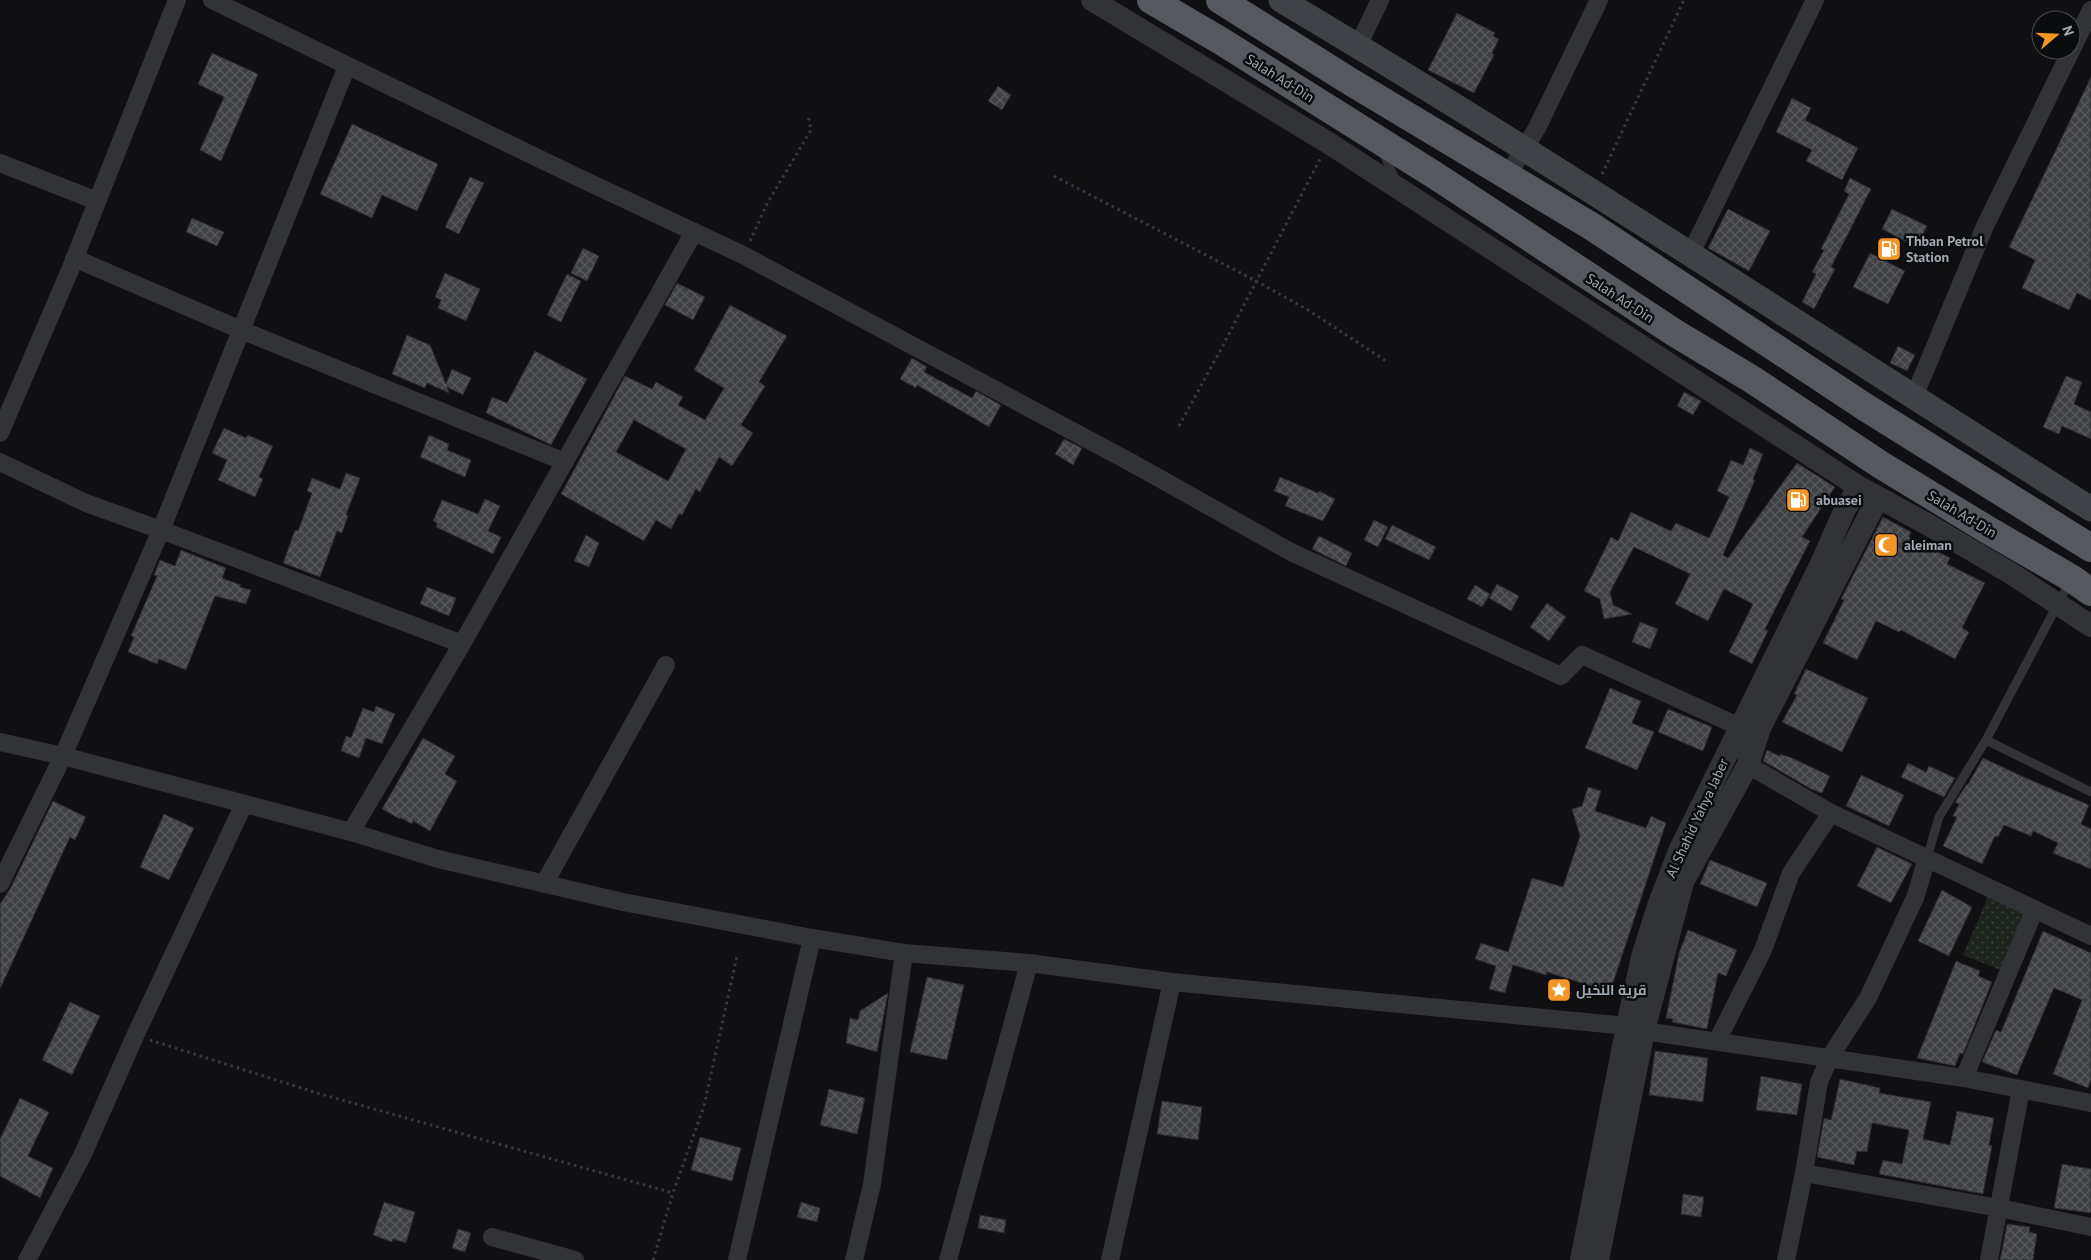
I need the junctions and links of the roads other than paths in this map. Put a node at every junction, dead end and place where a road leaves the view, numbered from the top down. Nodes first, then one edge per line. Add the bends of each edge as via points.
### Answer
1 (177, 0) edge
2 (212, 0) edge
3 (1092, 0) edge
4 (1151, 0) edge
5 (1220, 0) edge
6 (1281, 0) edge
7 (1380, 0) edge
8 (1599, 0) edge
9 (1815, 0) edge
10 (2091, 10) edge
11 (1358, 46) junction
12 (347, 66) junction
13 (1378, 140) junction
14 (1523, 149) junction
15 (0, 163) edge
16 (1507, 176) junction
17 (1399, 189) junction
18 (97, 201) junction
19 (694, 232) junction
20 (1691, 253) junction
21 (74, 258) junction
22 (241, 330) junction
23 (1914, 398) junction
24 (0, 433) edge
25 (0, 462) edge
26 (565, 462) junction
27 (1858, 487) junction
28 (1878, 498) junction
29 (2091, 509) edge
30 (161, 530) junction
31 (2091, 548) edge
32 (2081, 585) edge
33 (2059, 604) junction
34 (2091, 626) edge
35 (462, 644) junction
36 (666, 665) dead end
37 (1740, 727) junction
38 (1986, 740) junction
39 (0, 742) edge
40 (63, 756) junction
41 (1748, 765) junction
42 (2091, 792) edge
43 (244, 804) junction
44 (1831, 813) junction
45 (351, 832) junction
46 (1927, 858) junction
47 (0, 884) edge
48 (544, 884) junction
49 (2035, 909) junction
50 (2091, 936) edge
51 (812, 938) junction
52 (904, 953) junction
53 (1029, 964) junction
54 (1172, 982) junction
55 (1635, 1028) junction
56 (1717, 1041) junction
57 (1830, 1057) junction
58 (1964, 1078) junction
59 (2021, 1088) junction
60 (2091, 1103) edge
61 (1804, 1173) junction
62 (1998, 1208) junction
63 (2091, 1227) edge
64 (492, 1237) dead end
65 (28, 1260) edge
66 (575, 1260) edge
67 (737, 1260) edge
68 (854, 1260) edge
69 (948, 1260) edge
70 (1110, 1260) edge
71 (1581, 1260) edge
72 (1598, 1260) edge
73 (1786, 1260) edge
74 (1989, 1260) edge

1 - 18 street
2 - 12 street
3 - 17 street
4 - 13 highway, Salah Ad-Din
5 - 16 highway
6 - 11 main road
7 - 11 street
8 - 14 street via 1537,128
9 - 20 street
10 - 23 street via 1985,226
11 - 14 main road
12 - 19 street
12 - 22 street
13 - 17 lane
13 - 32 highway, Salah Ad-Din via 1881,465
14 - 16 street
14 - 20 main road
15 - 18 street
16 - 31 highway via 1592,226 1865,407
17 - 27 street
18 - 21 street
19 - 26 street
19 - 37 street via 743,255 1132,463 1291,552 1561,676 1582,655
20 - 23 main road
21 - 22 street
21 - 24 street
22 - 26 street
22 - 30 street
23 - 29 main road
25 - 30 street via 86,503
26 - 35 street
27 - 28 street
27 - 37 street, Al Shahid Yahya Jaber
28 - 33 street via 1953,539
28 - 41 street, Al Shahid Yahya Jaber via 1760,728
30 - 35 street
30 - 40 street
32 - 33 lane
33 - 34 street
33 - 38 lane
35 - 45 street
36 - 48 street
37 - 41 street
37 - 55 street, Al Shahid Yahya Jaber via 1679,851 1665,888 1642,956
38 - 42 lane
38 - 46 lane via 1939,817
39 - 40 street
40 - 43 street
40 - 47 street
41 - 44 street
41 - 55 street, Al Shahid Yahya Jaber via 1683,882
43 - 45 street
43 - 65 street via 82,1156
44 - 46 street
44 - 56 street via 1792,873 1762,950
45 - 48 street via 438,859
46 - 49 street
46 - 57 street via 1914,898 1868,998
48 - 51 street
49 - 50 street
49 - 58 street
51 - 52 street
51 - 67 street
52 - 53 street
52 - 68 street via 872,1184
53 - 54 street
53 - 69 street
54 - 55 street
54 - 70 street
55 - 56 street
55 - 71 street, Al Shahid Yahya Jaber
55 - 72 street, Al Shahid Yahya Jaber
56 - 57 street
57 - 58 street
57 - 61 street via 1819,1082
58 - 59 street
59 - 60 street
59 - 62 street
61 - 62 street
61 - 73 street
62 - 63 street
62 - 74 street
64 - 66 street

